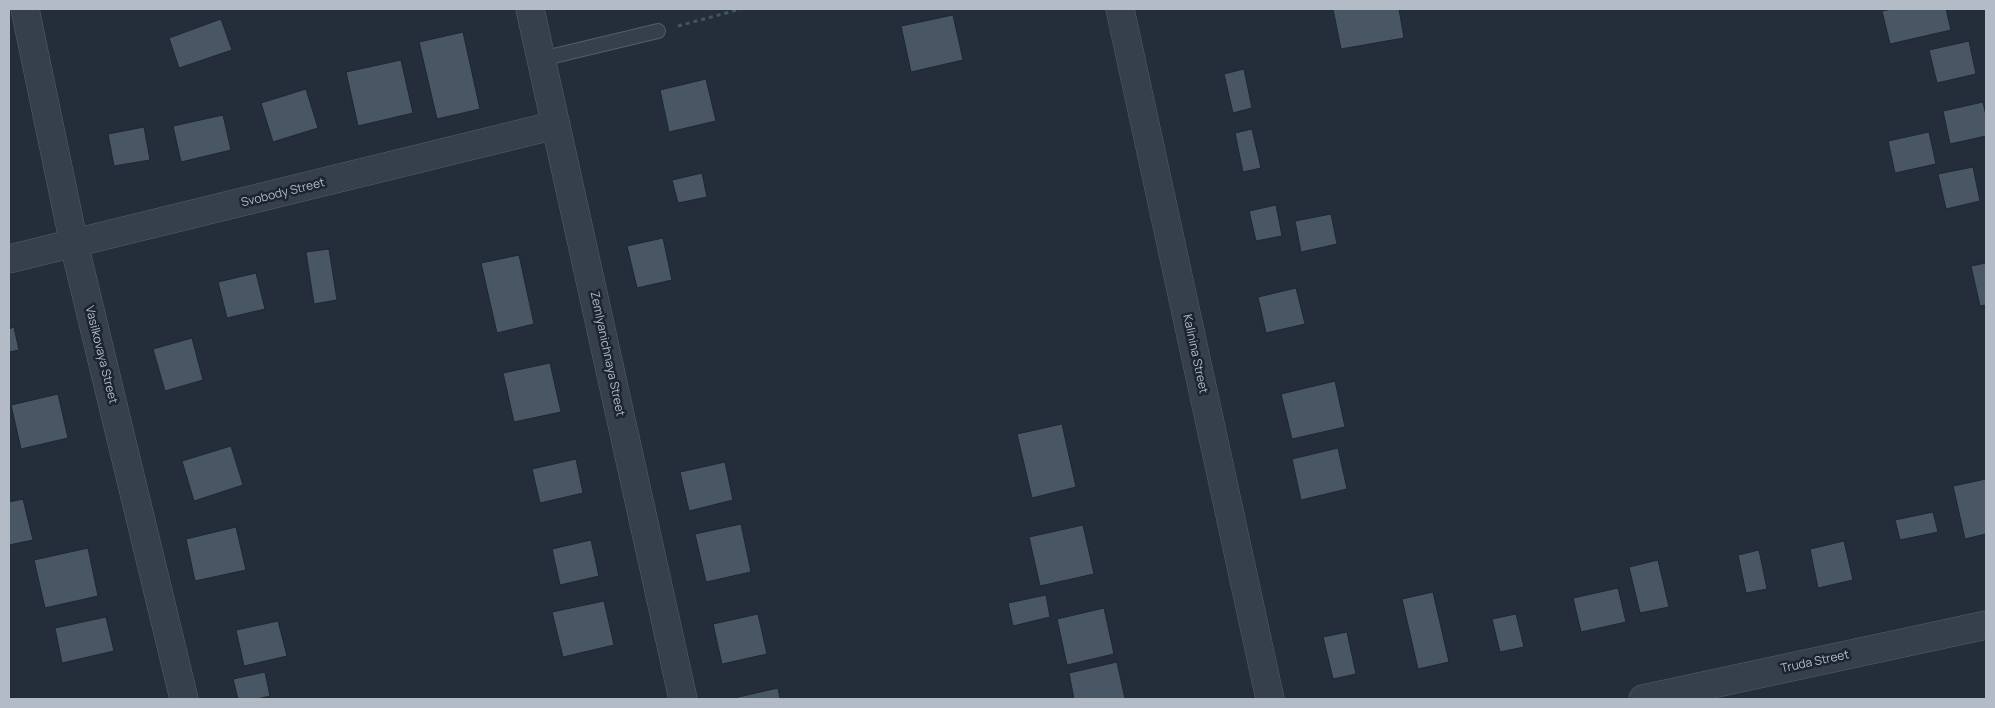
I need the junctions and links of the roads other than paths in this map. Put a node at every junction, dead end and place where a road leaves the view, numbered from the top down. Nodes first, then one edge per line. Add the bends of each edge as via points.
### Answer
1 (25, 9) edge
2 (530, 9) edge
3 (1120, 9) edge
4 (658, 31) road end
5 (541, 59) junction
6 (556, 125) junction
7 (74, 244) junction
8 (9, 259) edge
9 (1986, 625) edge
10 (184, 699) edge
11 (683, 699) edge
12 (1270, 699) edge
13 (1643, 699) edge

1 - 7 street, Vasilkovaya Street
2 - 5 street, Zemlyanichnaya Street
3 - 12 street, Kalinina Street
4 - 5 lane
5 - 6 street, Zemlyanichnaya Street
6 - 7 street, Svobody Street
6 - 11 street, Zemlyanichnaya Street
7 - 8 street, Svobody Street
7 - 10 street, Vasilkovaya Street
9 - 13 street, Truda Street

